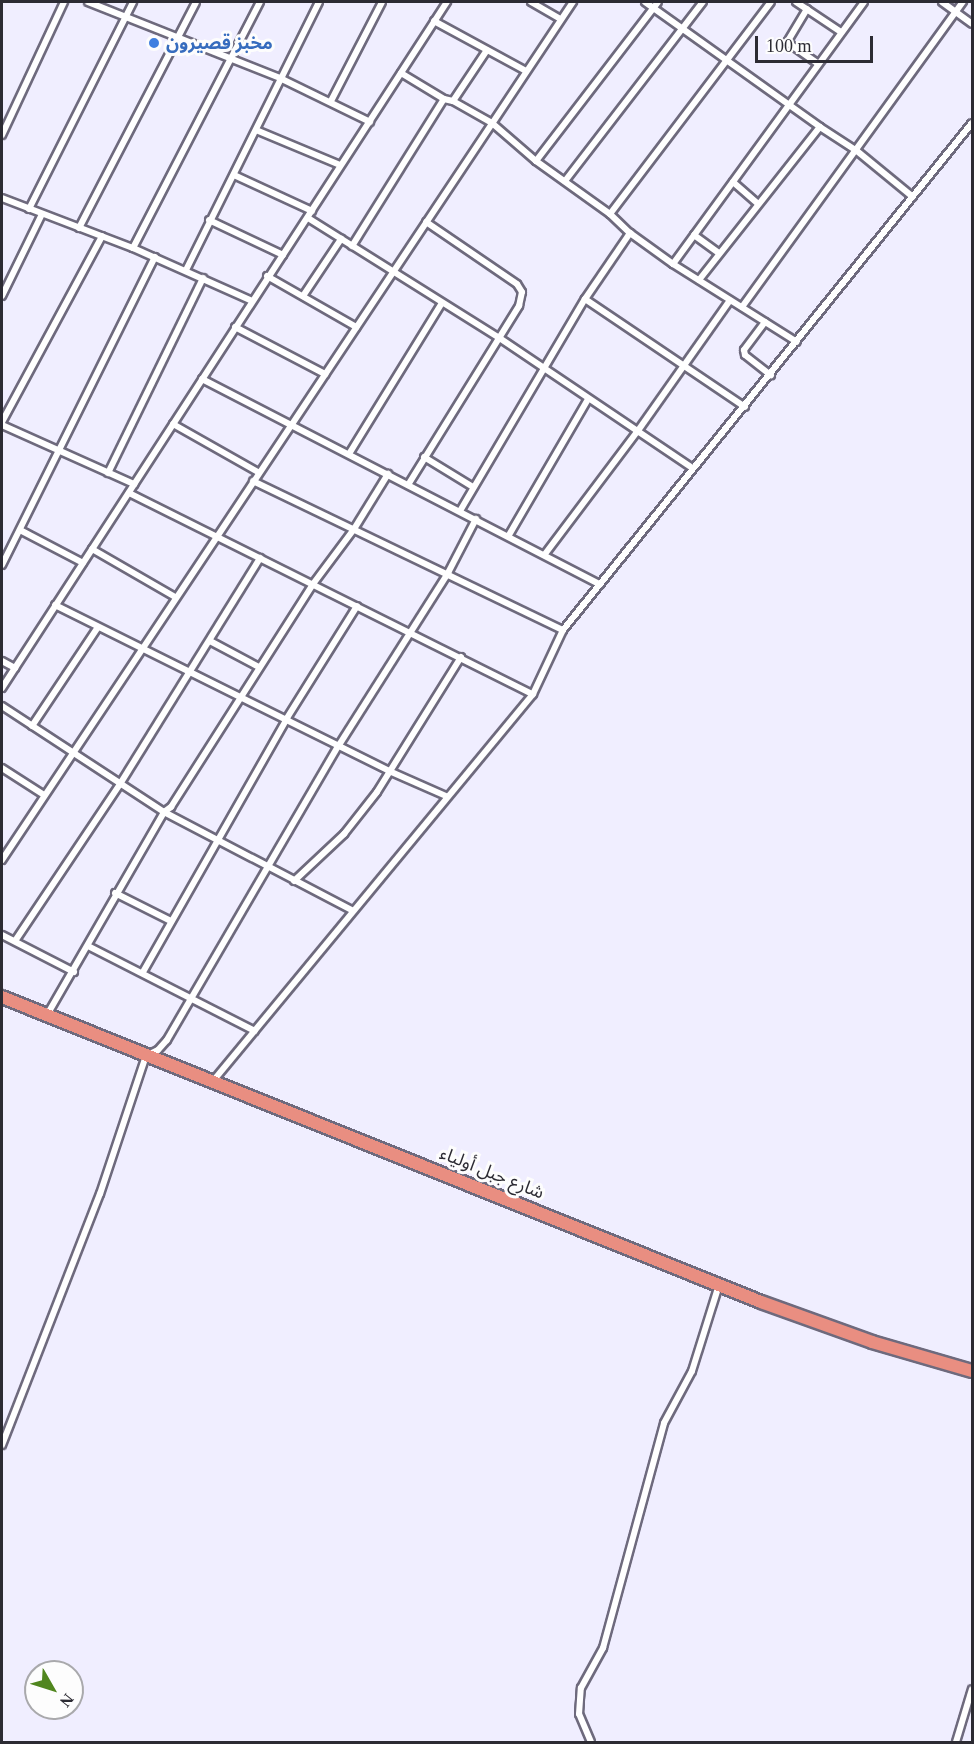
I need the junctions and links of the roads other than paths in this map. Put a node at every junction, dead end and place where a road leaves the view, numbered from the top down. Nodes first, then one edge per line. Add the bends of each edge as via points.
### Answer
1 (64, 2) edge
2 (88, 2) edge
3 (134, 2) edge
4 (196, 2) edge
5 (260, 2) edge
6 (319, 2) edge
7 (382, 2) edge
8 (447, 2) edge
9 (531, 2) edge
10 (573, 2) edge
11 (645, 2) edge
12 (703, 2) edge
13 (771, 2) edge
14 (796, 2) edge
15 (864, 2) edge
16 (942, 2) edge
17 (963, 2) edge
18 (656, 4) edge
19 (807, 9) junction
20 (956, 12) junction
21 (127, 15) junction
22 (560, 20) junction
23 (434, 21) junction
24 (972, 24) edge
25 (682, 28) junction
26 (842, 32) junction
27 (178, 36) junction
28 (487, 50) junction
29 (231, 59) junction
30 (726, 60) junction
31 (818, 64) junction
32 (526, 71) junction
33 (401, 73) junction
34 (282, 79) junction
35 (444, 99) junction
36 (331, 101) junction
37 (453, 101) junction
38 (789, 104) junction
39 (370, 122) junction
40 (492, 123) junction
41 (972, 123) edge
42 (820, 127) junction
43 (256, 130) junction
44 (2, 135) edge
45 (857, 151) junction
46 (536, 161) junction
47 (340, 165) junction
48 (234, 175) junction
49 (566, 181) junction
50 (733, 182) junction
51 (913, 197) junction
52 (2, 198) edge
53 (758, 204) junction
54 (29, 209) junction
55 (42, 213) junction
56 (310, 214) junction
57 (610, 214) junction
58 (209, 220) junction
59 (426, 222) junction
60 (79, 228) junction
61 (630, 233) junction
62 (694, 235) junction
63 (102, 236) junction
64 (341, 239) junction
65 (352, 246) junction
66 (133, 248) junction
67 (719, 253) junction
68 (283, 255) junction
69 (155, 257) junction
70 (673, 264) junction
71 (186, 270) junction
72 (392, 272) junction
73 (267, 276) junction
74 (203, 278) junction
75 (699, 280) junction
76 (2, 296) edge
77 (303, 296) junction
78 (585, 299) junction
79 (730, 300) junction
80 (252, 301) junction
81 (442, 303) junction
82 (742, 307) junction
83 (765, 322) junction
84 (235, 327) junction
85 (356, 327) junction
86 (498, 337) junction
87 (797, 342) junction
88 (685, 364) junction
89 (543, 368) junction
90 (326, 374) junction
91 (771, 375) junction
92 (202, 379) junction
93 (588, 399) junction
94 (745, 407) junction
95 (2, 424) edge
96 (173, 424) junction
97 (291, 424) junction
98 (637, 432) junction
99 (60, 452) junction
100 (349, 454) junction
101 (424, 457) junction
102 (692, 468) junction
103 (258, 472) junction
104 (108, 473) junction
105 (388, 474) junction
106 (253, 481) junction
107 (134, 484) junction
108 (408, 484) junction
109 (473, 487) junction
110 (129, 493) junction
111 (460, 511) junction
112 (476, 519) junction
113 (354, 529) junction
114 (20, 530) junction
115 (509, 535) junction
116 (215, 537) junction
117 (92, 549) junction
118 (545, 554) junction
119 (260, 558) junction
120 (83, 562) junction
121 (2, 565) edge
122 (448, 573) junction
123 (313, 584) junction
124 (600, 584) junction
125 (175, 597) junction
126 (56, 605) junction
127 (357, 606) junction
128 (98, 627) junction
129 (563, 630) junction
130 (410, 634) junction
131 (210, 641) junction
132 (142, 648) junction
133 (461, 657) junction
134 (2, 662) edge
135 (259, 667) junction
136 (15, 668) junction
137 (191, 672) junction
138 (2, 688) edge
139 (532, 694) junction
140 (241, 696) junction
141 (2, 706) edge
142 (287, 718) junction
143 (32, 726) junction
144 (339, 745) junction
145 (72, 753) junction
146 (2, 768) edge
147 (389, 771) junction
148 (120, 784) junction
149 (44, 795) junction
150 (446, 796) junction
151 (164, 812) junction
152 (216, 841) junction
153 (2, 860) edge
154 (266, 868) junction
155 (294, 881) junction
156 (115, 893) junction
157 (353, 911) junction
158 (171, 921) junction
159 (2, 934) edge
160 (15, 941) junction
161 (88, 946) junction
162 (74, 972) junction
163 (143, 972) junction
164 (2, 997) edge
165 (191, 997) junction
166 (47, 1015) junction
167 (255, 1031) junction
168 (146, 1056) junction
169 (213, 1081) junction
170 (719, 1286) junction
171 (972, 1371) edge
172 (2, 1445) edge
173 (972, 1689) edge
174 (591, 1743) edge
175 (956, 1743) edge

1 - 44 street
2 - 21 street
3 - 21 street
4 - 27 street
5 - 29 street
6 - 34 street
7 - 36 street
8 - 23 street
9 - 22 street
10 - 22 street
11 - 18 street
12 - 25 street
13 - 30 street
14 - 19 street
15 - 26 street
16 - 20 street
17 - 20 street
18 - 25 street
18 - 46 street
19 - 26 street
19 - 31 street via 787,42
20 - 24 street
20 - 45 street
21 - 27 street
21 - 54 street
22 - 32 street
23 - 28 street
23 - 33 street
25 - 30 street
25 - 49 street
26 - 31 street
27 - 29 street
27 - 60 street
28 - 32 street
28 - 37 street
29 - 34 street
29 - 66 street
30 - 38 street
30 - 57 street
31 - 38 street
32 - 40 street
33 - 35 street
33 - 39 street
34 - 36 street
34 - 43 street
35 - 37 street
35 - 65 street
36 - 39 street
37 - 40 street
38 - 42 street
38 - 50 street
39 - 47 street
40 - 46 street
40 - 59 street
41 - 51 street
42 - 45 street
42 - 53 street
43 - 47 street
43 - 48 street
45 - 51 street
45 - 82 street
46 - 49 street
47 - 56 street
48 - 56 street
48 - 58 street
49 - 57 street
50 - 53 street
50 - 62 street
51 - 87 street
52 - 54 street
53 - 67 street
54 - 55 street
55 - 60 street
55 - 76 street
56 - 64 street
56 - 68 street
57 - 61 street
58 - 68 street
58 - 71 street
59 - 72 street
59 - 86 street via 517,284 522,292 519,306
60 - 63 street
61 - 70 street
61 - 78 street
62 - 67 street
62 - 70 street
63 - 66 street
63 - 95 street
64 - 65 street
64 - 77 street
65 - 72 street
66 - 69 street
67 - 75 street
68 - 73 street
69 - 71 street
69 - 99 street
70 - 75 street
71 - 74 street
72 - 81 street
72 - 85 street
73 - 77 street
73 - 80 street
74 - 80 street
74 - 104 street
75 - 79 street
77 - 85 street
78 - 88 street
78 - 89 street
79 - 82 street
79 - 88 street
80 - 84 street
81 - 86 street
81 - 100 street
82 - 83 street
83 - 87 street
83 - 91 street via 744,350
84 - 90 street
84 - 92 street
85 - 90 street
86 - 89 street
86 - 101 street
87 - 91 street
88 - 94 street
88 - 98 street
89 - 93 street
89 - 109 street
90 - 97 street
91 - 94 street
92 - 96 street
92 - 97 street
93 - 98 street
93 - 115 street
94 - 102 street
95 - 99 street
96 - 103 street
96 - 107 street
97 - 100 street
97 - 103 street
98 - 102 street
98 - 118 street
99 - 104 street
99 - 114 street
100 - 105 street
101 - 108 street
101 - 109 street
102 - 124 street
103 - 106 street
104 - 107 street
105 - 108 street
105 - 113 street
106 - 113 street
106 - 116 street
107 - 110 street
108 - 111 street
109 - 111 street
110 - 116 street
110 - 117 street
111 - 112 street
112 - 115 street
112 - 122 street
113 - 122 street
113 - 123 street
114 - 120 street
114 - 121 street
115 - 118 street
116 - 119 street
116 - 125 street
117 - 120 street
117 - 125 street
118 - 124 street
119 - 123 street
119 - 131 street
120 - 126 street
122 - 129 street
122 - 130 street
123 - 127 street
123 - 135 street
124 - 129 street
125 - 132 street
126 - 128 street
126 - 136 street
127 - 130 street
127 - 142 street
128 - 132 street
128 - 143 street
129 - 139 street
130 - 133 street
130 - 144 street
131 - 135 street
131 - 137 street
132 - 137 street
132 - 145 street
133 - 139 street
133 - 147 street
134 - 136 street
135 - 140 street
136 - 138 street
137 - 140 street
137 - 148 street
139 - 150 street
140 - 142 street
140 - 151 street via 171,807
141 - 143 street
142 - 144 street
142 - 152 street
143 - 145 street
144 - 147 street
144 - 154 street
145 - 148 street
145 - 149 street
146 - 149 street
147 - 150 street
147 - 155 street via 344,834
148 - 151 street
148 - 160 street
149 - 153 street
150 - 157 street
151 - 152 street
151 - 156 street
152 - 154 street
152 - 158 street
154 - 155 street
154 - 165 street
155 - 157 street
156 - 158 street
156 - 161 street
157 - 167 street
158 - 163 street
159 - 160 street
160 - 162 street
161 - 162 street
161 - 163 street
162 - 166 street
163 - 165 street
164 - 166 highway, شارع جبل أولياء
165 - 167 street
165 - 168 street via 167,1040
166 - 168 highway, شارع جبل أولياء
167 - 169 street
168 - 169 highway, شارع جبل أولياء
168 - 172 street via 100,1194
169 - 170 highway, شارع جبل أولياء
170 - 171 highway, شارع جبل أولياء via 872,1342
170 - 174 street via 692,1371 664,1423 603,1648 581,1688 579,1714
173 - 175 street

